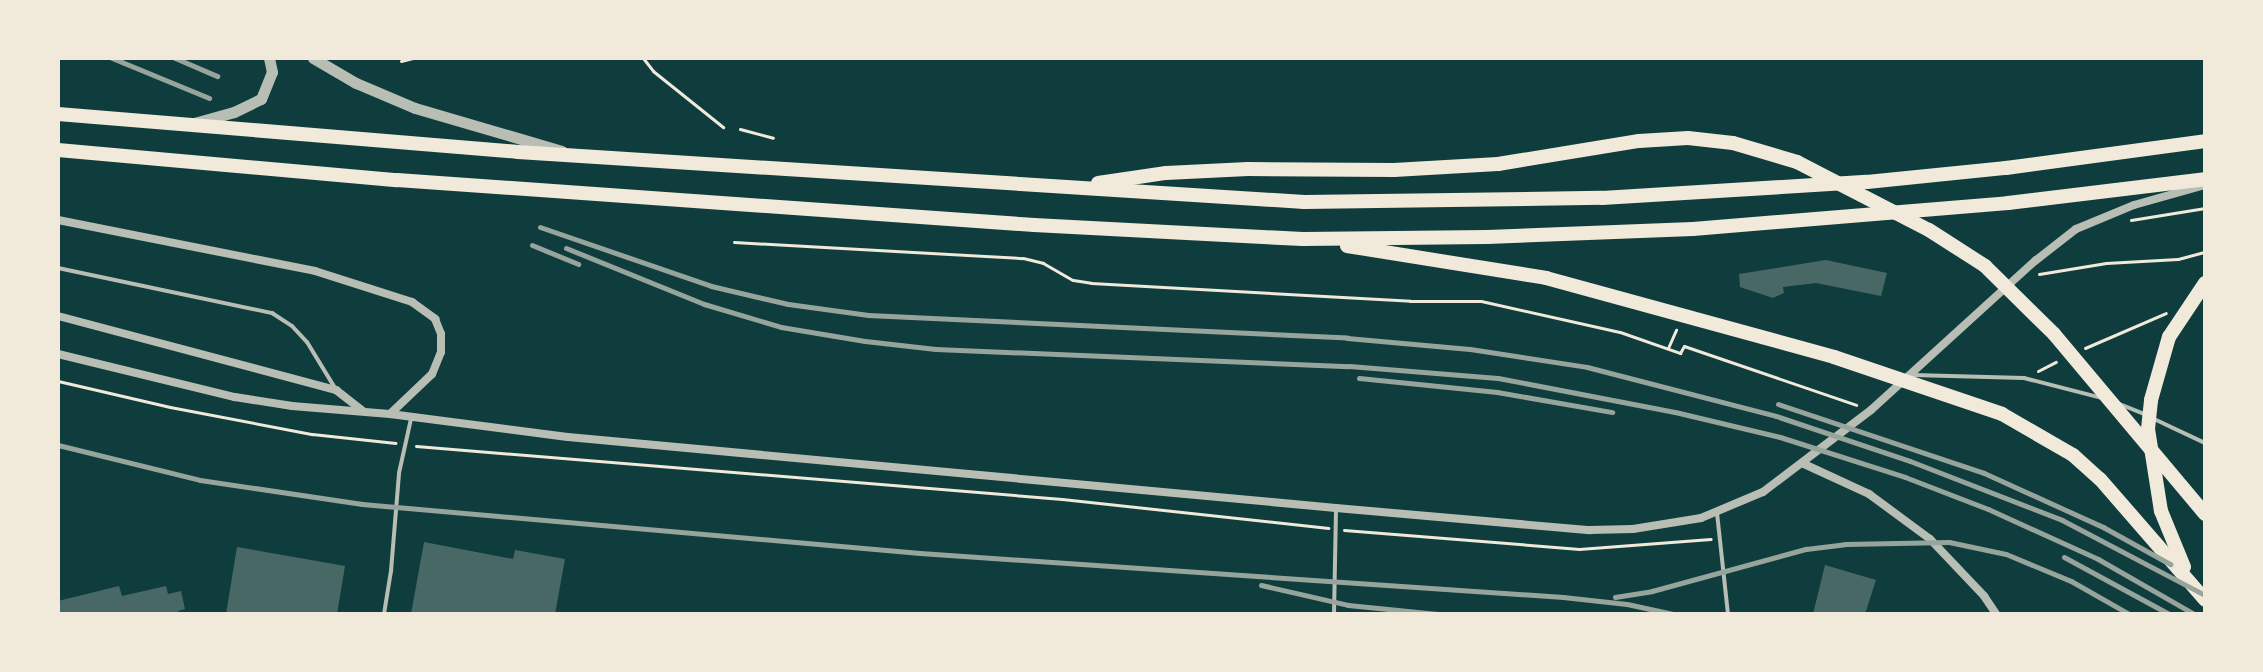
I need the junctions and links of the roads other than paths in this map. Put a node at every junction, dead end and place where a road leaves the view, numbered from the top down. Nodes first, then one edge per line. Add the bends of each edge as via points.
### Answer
1 (269, 58) edge
2 (313, 58) edge
3 (58, 114) edge
4 (183, 126) junction
5 (2205, 141) edge
6 (58, 150) edge
7 (574, 154) junction
8 (2205, 182) edge
9 (1068, 188) junction
10 (58, 220) edge
11 (1303, 239) junction
12 (58, 268) edge
13 (2205, 283) edge
14 (58, 316) edge
15 (58, 354) edge
16 (1911, 375) junction
17 (336, 390) junction
18 (363, 411) junction
19 (390, 414) junction
20 (412, 418) junction
21 (2205, 443) edge
22 (1804, 464) junction
23 (1336, 508) junction
24 (1717, 513) junction
25 (2205, 514) edge
26 (2201, 596) edge
27 (384, 614) edge
28 (1334, 614) edge
29 (1728, 614) edge
30 (1996, 614) edge

1 - 4 street via 272,72 261,99
2 - 7 street via 415,108
3 - 4 main road
4 - 7 main road
5 - 9 main road via 1883,180 1602,198 1304,202
6 - 11 main road via 382,179
7 - 9 main road
8 - 11 main road via 1693,229
8 - 16 street via 2076,229
9 - 25 main road via 1166,173 1394,170 1498,164 1639,141 1688,138 1733,143 1797,162 1929,230 1985,266 2054,334
10 - 19 street via 315,271 412,302 435,319 441,352 432,374
11 - 26 main road via 1546,278 1902,377 2002,414 2073,455 2100,479
12 - 17 lane via 272,313 307,342
13 - 26 main road via 2169,337 2148,429 2161,511
14 - 17 street
15 - 18 street via 235,397
16 - 21 lane via 2024,378 2072,388 2130,407
16 - 22 street
17 - 18 street
18 - 19 street
19 - 20 street
20 - 23 street
20 - 27 lane
22 - 24 street via 1763,492
22 - 30 street via 1869,494 1930,539
23 - 24 street via 1590,530 1666,526
23 - 28 lane
24 - 29 lane

